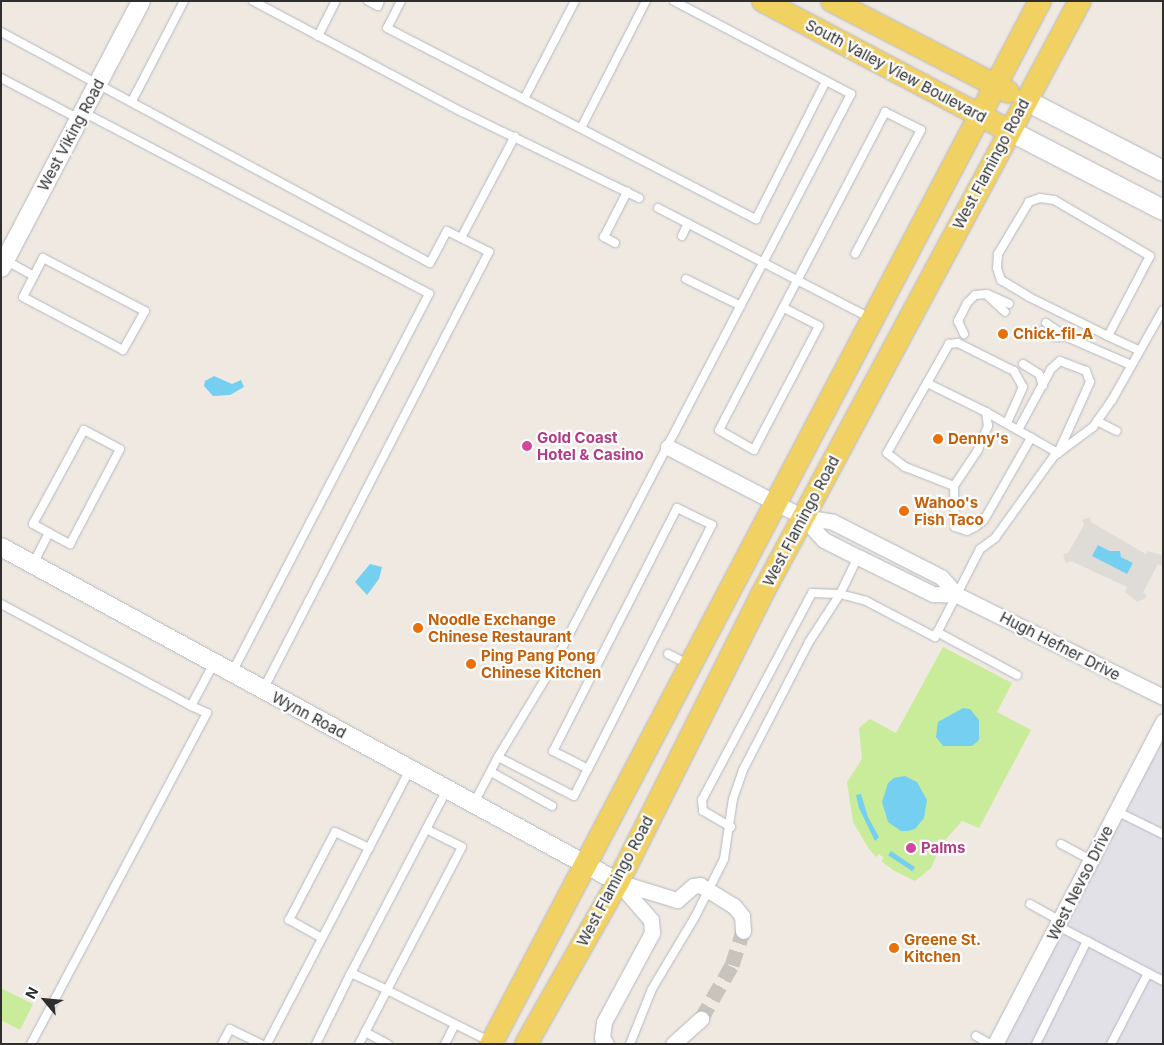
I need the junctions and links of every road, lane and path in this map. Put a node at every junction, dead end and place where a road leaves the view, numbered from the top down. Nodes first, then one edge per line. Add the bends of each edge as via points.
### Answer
1 (141, 1) edge
2 (184, 1) edge
3 (253, 1) edge
4 (336, 1) edge
5 (368, 1) edge
6 (380, 1) edge
7 (401, 1) edge
8 (575, 1) edge
9 (646, 1) edge
10 (674, 1) edge
11 (763, 1) edge
12 (832, 1) edge
13 (1040, 1) edge
14 (1080, 1) edge
15 (264, 4) edge
16 (1, 32) edge
17 (318, 36) junction
18 (1, 78) edge
19 (826, 81) junction
20 (98, 83) junction
21 (995, 85) junction
22 (524, 99) junction
23 (1025, 100) junction
24 (132, 101) junction
25 (979, 114) junction
26 (81, 115) junction
27 (581, 128) junction
28 (1010, 131) junction
29 (514, 136) junction
30 (1163, 171) edge
31 (626, 192) junction
32 (639, 198) dead end
33 (658, 208) dead end
34 (1163, 210) edge
35 (688, 223) junction
36 (682, 236) dead end
37 (461, 238) junction
38 (615, 243) dead end
39 (855, 254) dead end
40 (763, 263) junction
41 (3, 264) edge
42 (34, 276) junction
43 (686, 279) dead end
44 (798, 281) junction
45 (987, 294) junction
46 (1009, 304) dead end
47 (741, 306) junction
48 (784, 308) junction
49 (1163, 310) edge
50 (1004, 312) dead end
51 (872, 319) junction
52 (1046, 323) dead end
53 (1042, 331) dead end
54 (964, 334) dead end
55 (1108, 336) junction
56 (1067, 337) junction
57 (1138, 350) junction
58 (1024, 364) dead end
59 (1131, 365) junction
60 (927, 383) junction
61 (1043, 385) junction
62 (986, 412) junction
63 (1097, 421) junction
64 (1007, 423) junction
65 (1018, 430) junction
66 (1116, 431) dead end
67 (1031, 438) junction
68 (668, 447) junction
69 (1058, 453) junction
70 (954, 486) junction
71 (776, 503) junction
72 (803, 517) junction
73 (49, 533) junction
74 (1, 547) edge
75 (858, 557) junction
76 (33, 564) junction
77 (840, 594) junction
78 (957, 595) junction
79 (1, 604) edge
80 (937, 632) junction
81 (668, 654) dead end
82 (214, 663) junction
83 (691, 666) junction
84 (232, 673) junction
85 (1017, 675) dead end
86 (263, 690) junction
87 (1163, 697) edge
88 (190, 706) junction
89 (1163, 721) edge
90 (498, 757) junction
91 (410, 769) junction
92 (588, 769) junction
93 (491, 772) junction
94 (447, 789) junction
95 (474, 804) junction
96 (552, 806) dead end
97 (1116, 811) junction
98 (731, 827) junction
99 (426, 829) junction
100 (1163, 834) edge
101 (1061, 844) dead end
102 (369, 848) junction
103 (1091, 860) junction
104 (586, 864) junction
105 (618, 882) junction
106 (710, 889) junction
107 (1030, 904) dead end
108 (1059, 923) junction
109 (743, 931) tunnel mouth
110 (322, 938) junction
111 (1087, 941) junction
112 (351, 973) junction
113 (1148, 973) junction
114 (1163, 981) edge
115 (387, 990) junction
116 (701, 1020) tunnel mouth
117 (454, 1024) junction
118 (365, 1032) junction
119 (976, 1036) dead end
120 (491, 1043) edge
121 (31, 1044) edge
122 (222, 1044) edge
123 (261, 1044) edge
124 (267, 1044) edge
125 (316, 1044) edge
126 (359, 1044) edge
127 (388, 1044) edge
128 (445, 1044) edge
129 (526, 1044) edge
130 (606, 1044) edge
131 (630, 1044) edge
132 (673, 1044) edge
133 (990, 1044) edge
134 (995, 1044) edge
135 (1036, 1044) edge
136 (1111, 1044) edge

1 - 20 street, West Viking Road
2 - 24 lane
3 - 15 lane
4 - 17 lane
5 - 6 lane via 378,6
7 - 22 lane via 387,28
8 - 22 lane
9 - 27 lane
10 - 19 lane
11 - 25 main road, South Valley View Boulevard
12 - 21 main road
13 - 21 main road, West Flamingo Road
14 - 23 main road, West Flamingo Road
15 - 17 lane
16 - 20 lane
17 - 29 lane
18 - 26 lane
19 - 27 lane via 756,219
19 - 40 lane via 850,94
20 - 24 lane
20 - 26 street, West Viking Road
21 - 23 main road
21 - 25 main road, West Flamingo Road
22 - 27 lane
23 - 28 main road, West Flamingo Road
23 - 30 main road
24 - 37 lane via 430,263 447,231
25 - 28 main road, South Valley View Boulevard
25 - 51 main road, West Flamingo Road
26 - 41 street, West Viking Road
26 - 84 lane via 429,294
28 - 34 main road, South Valley View Boulevard
28 - 72 main road, West Flamingo Road
29 - 31 lane
29 - 37 lane
31 - 32 lane
31 - 38 lane via 604,237
33 - 35 lane
35 - 36 lane
35 - 40 lane
37 - 86 lane via 489,252
39 - 44 lane via 921,130 885,112
40 - 44 lane
40 - 47 lane
41 - 42 lane
42 - 42 lane via 23,297 123,350 145,311 43,258
43 - 47 lane
44 - 48 lane
44 - 51 lane
45 - 46 lane
45 - 50 lane
45 - 54 lane via 975,295 967,303 958,322
47 - 68 lane
48 - 48 lane via 819,326 754,450 719,430
49 - 57 lane
51 - 71 main road, West Flamingo Road
52 - 56 lane
53 - 56 lane via 1055,337
55 - 55 lane via 1001,280 997,268 998,254 1029,202 1040,198 1054,200 1150,256
55 - 57 lane
56 - 59 lane
57 - 59 lane
58 - 61 lane via 1039,374
59 - 63 lane
60 - 62 lane
60 - 64 lane via 949,344 958,344 1014,372 1023,387
60 - 70 lane via 888,453 905,467
61 - 65 lane
61 - 69 lane via 1051,369 1060,361 1086,371 1090,382
62 - 64 lane
62 - 70 lane via 988,426 978,450
63 - 66 lane
63 - 69 lane via 1077,441
64 - 65 lane
65 - 67 lane
67 - 69 lane
67 - 70 lane via 984,520 975,527 967,530 955,527
68 - 71 street, Hugh Hefner Drive
68 - 90 lane via 550,671
69 - 78 lane via 1033,482 995,538 980,549
71 - 72 street, Hugh Hefner Drive
71 - 83 main road, West Flamingo Road
72 - 75 street, Hugh Hefner Drive via 824,540
72 - 78 street, Hugh Hefner Drive via 833,522 881,546 941,577
72 - 105 main road, West Flamingo Road
73 - 73 lane via 70,544 120,449 84,430 33,524
73 - 76 lane
74 - 76 street, Wynn Road
75 - 77 lane
75 - 78 street, Hugh Hefner Drive via 932,594
76 - 82 street, Wynn Road
77 - 80 lane via 866,601 935,637
77 - 98 lane via 809,642 743,770 733,799
77 - 98 lane via 812,594 702,800 703,811
78 - 80 lane
78 - 87 street, Hugh Hefner Drive
79 - 88 lane
80 - 85 lane
81 - 83 lane
82 - 84 street, Wynn Road
82 - 88 lane
83 - 104 main road, West Flamingo Road
84 - 86 street, Wynn Road
86 - 91 street, Wynn Road
88 - 121 lane via 207,713
89 - 97 street, West Nevso Drive
90 - 92 lane via 574,796
90 - 93 lane
91 - 94 street, Wynn Road
91 - 102 lane
92 - 92 lane via 712,525 677,508 553,751
93 - 95 lane
93 - 96 lane
94 - 95 street, Wynn Road
94 - 99 lane
95 - 104 street, Wynn Road
97 - 100 lane
97 - 103 street, West Nevso Drive
98 - 106 lane via 724,860
99 - 112 lane
99 - 115 lane via 462,847
101 - 103 lane
102 - 110 lane
102 - 110 lane via 335,832 293,912 290,920
103 - 108 street, West Nevso Drive
104 - 105 street, Wynn Road
104 - 120 main road, West Flamingo Road
105 - 106 street via 677,900 693,886
105 - 129 main road, West Flamingo Road
105 - 130 street via 651,920 652,934 604,1022 602,1038
106 - 109 street via 742,916
106 - 131 lane via 652,989
107 - 108 lane
108 - 111 lane
108 - 134 street, West Nevso Drive
110 - 124 lane
111 - 113 lane
111 - 135 lane
112 - 115 lane
112 - 125 lane
113 - 114 lane
113 - 136 lane
115 - 117 lane
115 - 118 lane
116 - 132 street
117 - 120 lane
117 - 128 lane
118 - 126 lane
118 - 127 lane
119 - 133 lane
122 - 123 lane via 230,1029

